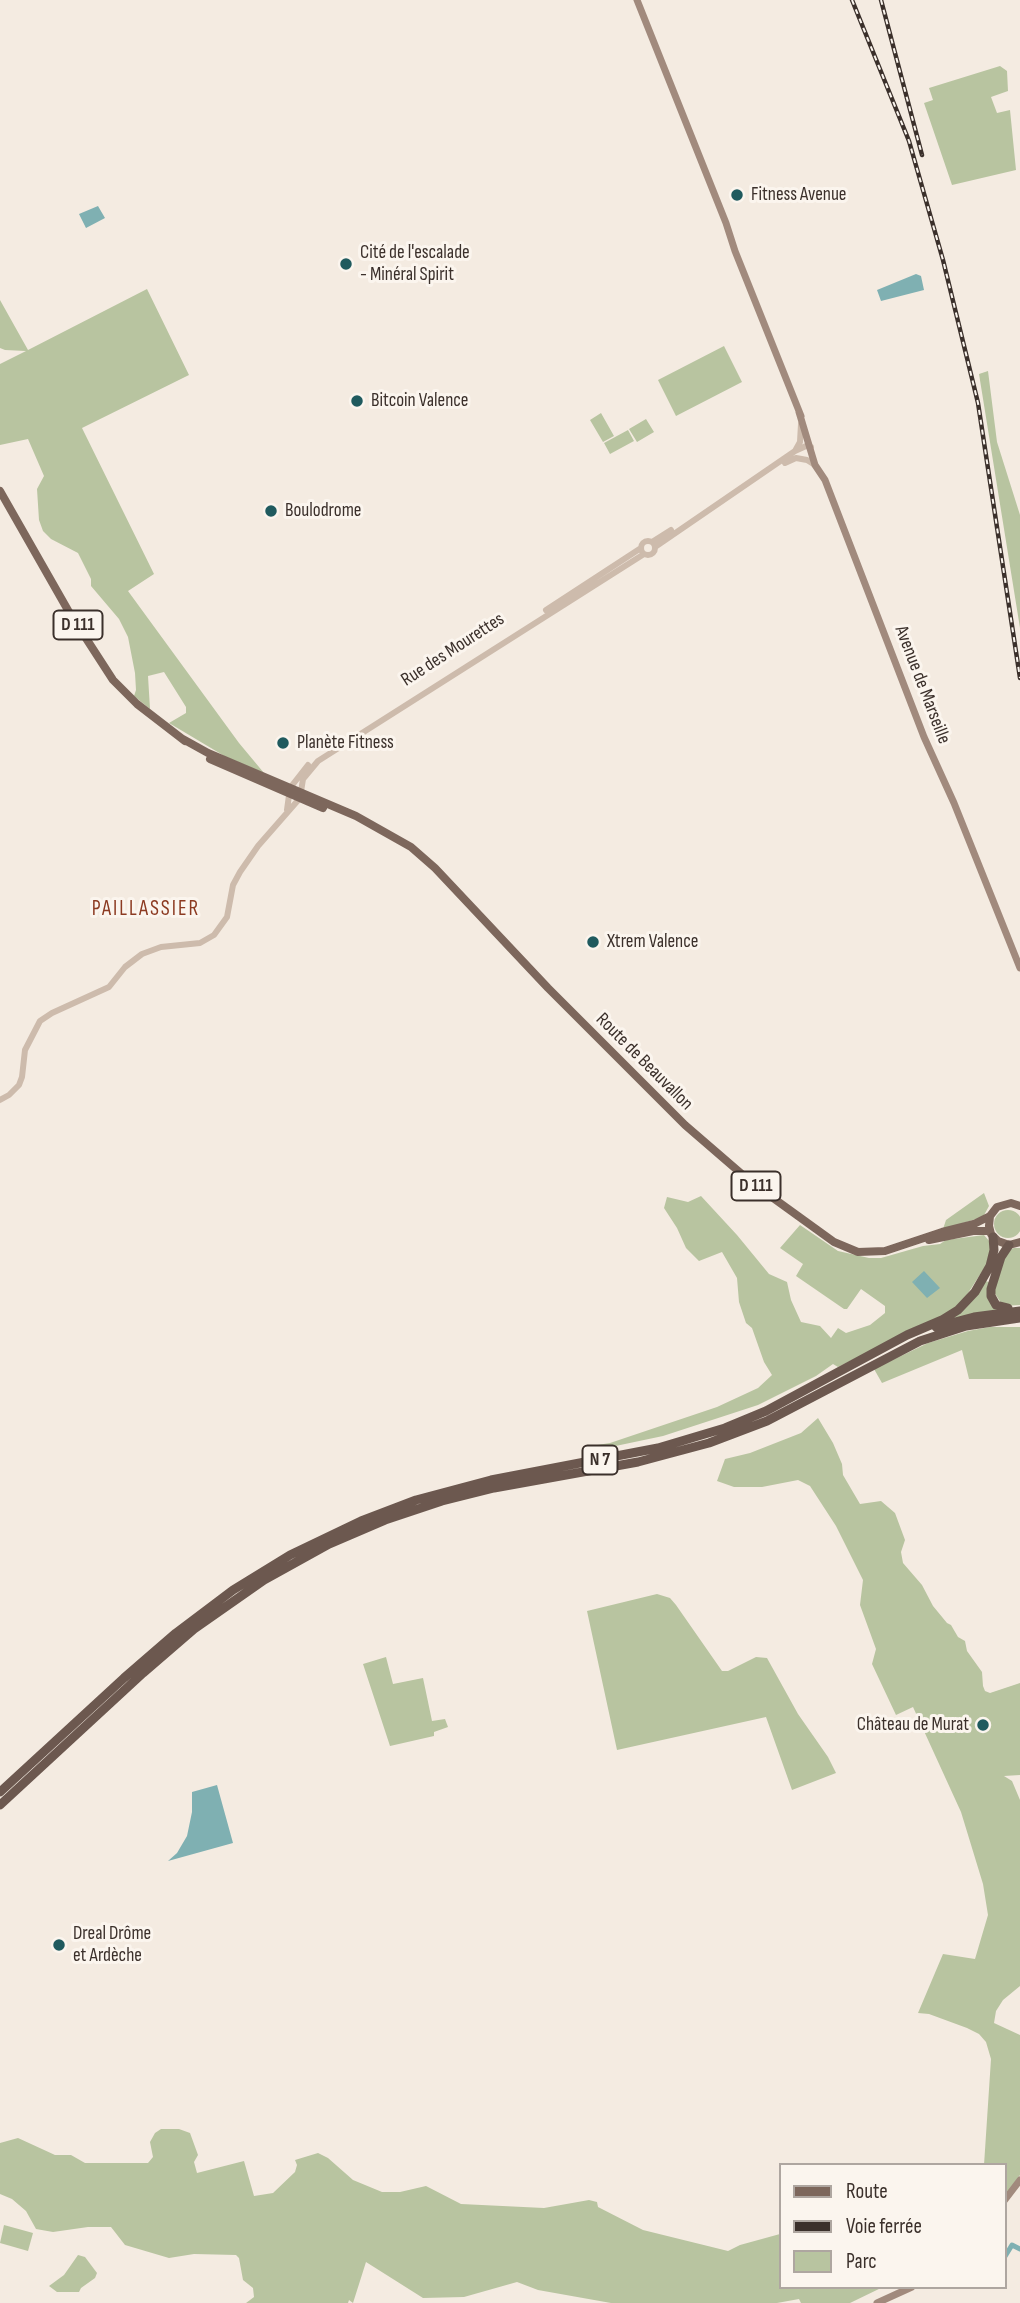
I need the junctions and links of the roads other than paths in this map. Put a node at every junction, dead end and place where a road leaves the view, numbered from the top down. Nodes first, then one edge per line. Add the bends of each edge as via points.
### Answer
1 (639, 0) edge
2 (799, 412) junction
3 (801, 424) junction
4 (811, 447) junction
5 (795, 455) junction
6 (815, 465) junction
7 (825, 480) junction
8 (0, 491) edge
9 (653, 545) junction
10 (643, 551) junction
11 (290, 791) junction
12 (300, 795) junction
13 (286, 812) junction
14 (1020, 968) edge
15 (0, 1100) edge
16 (1020, 1206) edge
17 (990, 1216) junction
18 (992, 1234) junction
19 (916, 1242) junction
20 (1016, 1244) edge
21 (1020, 1310) edge
22 (1020, 1321) edge
23 (877, 1352) junction
24 (0, 1792) edge
25 (0, 1805) edge
26 (1020, 2180) edge
27 (1006, 2198) edge
28 (908, 2289) edge
29 (877, 2303) edge

1 - 2 main road
2 - 3 main road, Avenue de Marseille
2 - 4 main road
3 - 4 main road, Avenue de Marseille
3 - 5 street
4 - 5 street
4 - 6 main road, Avenue de Marseille
4 - 7 main road
5 - 6 street
5 - 9 street
6 - 7 main road, Avenue de Marseille
7 - 14 main road, Avenue de Marseille
8 - 11 main road, Route de Beauvallon / D 111 via 69,612 113,680 131,699 181,738
9 - 10 street via 651,554
9 - 10 street via 645,541
10 - 11 street, Rue des Mourettes via 323,752
10 - 12 street, Rue des Mourettes via 326,755 303,779
11 - 12 main road, Route de Beauvallon / D 111
11 - 13 street
12 - 13 street, Rue des Mourettes
12 - 19 main road, Route de Beauvallon / D 111 via 411,847 629,1071 751,1182 850,1250 877,1252
13 - 15 street, Rue des Mourettes via 240,872 227,917 214,935 200,943 160,947 142,954 109,987 40,1021 25,1050 19,1085
16 - 17 main road via 1001,1205
17 - 18 main road
17 - 19 main road, D 111
18 - 19 main road, D 111 via 973,1231
18 - 20 main road via 998,1241
18 - 23 highway, N 7 via 990,1266 964,1305
20 - 21 highway via 1004,1251 991,1296 999,1307
21 - 23 highway, N 7 via 947,1324
22 - 25 highway, N 7 via 966,1326 905,1348 777,1416 709,1443 638,1462 455,1498 385,1520 330,1544 264,1580 194,1629
23 - 24 highway, N 7 via 783,1403 725,1428 623,1456 450,1490 314,1542 233,1590 176,1633
26 - 27 main road
28 - 29 main road

